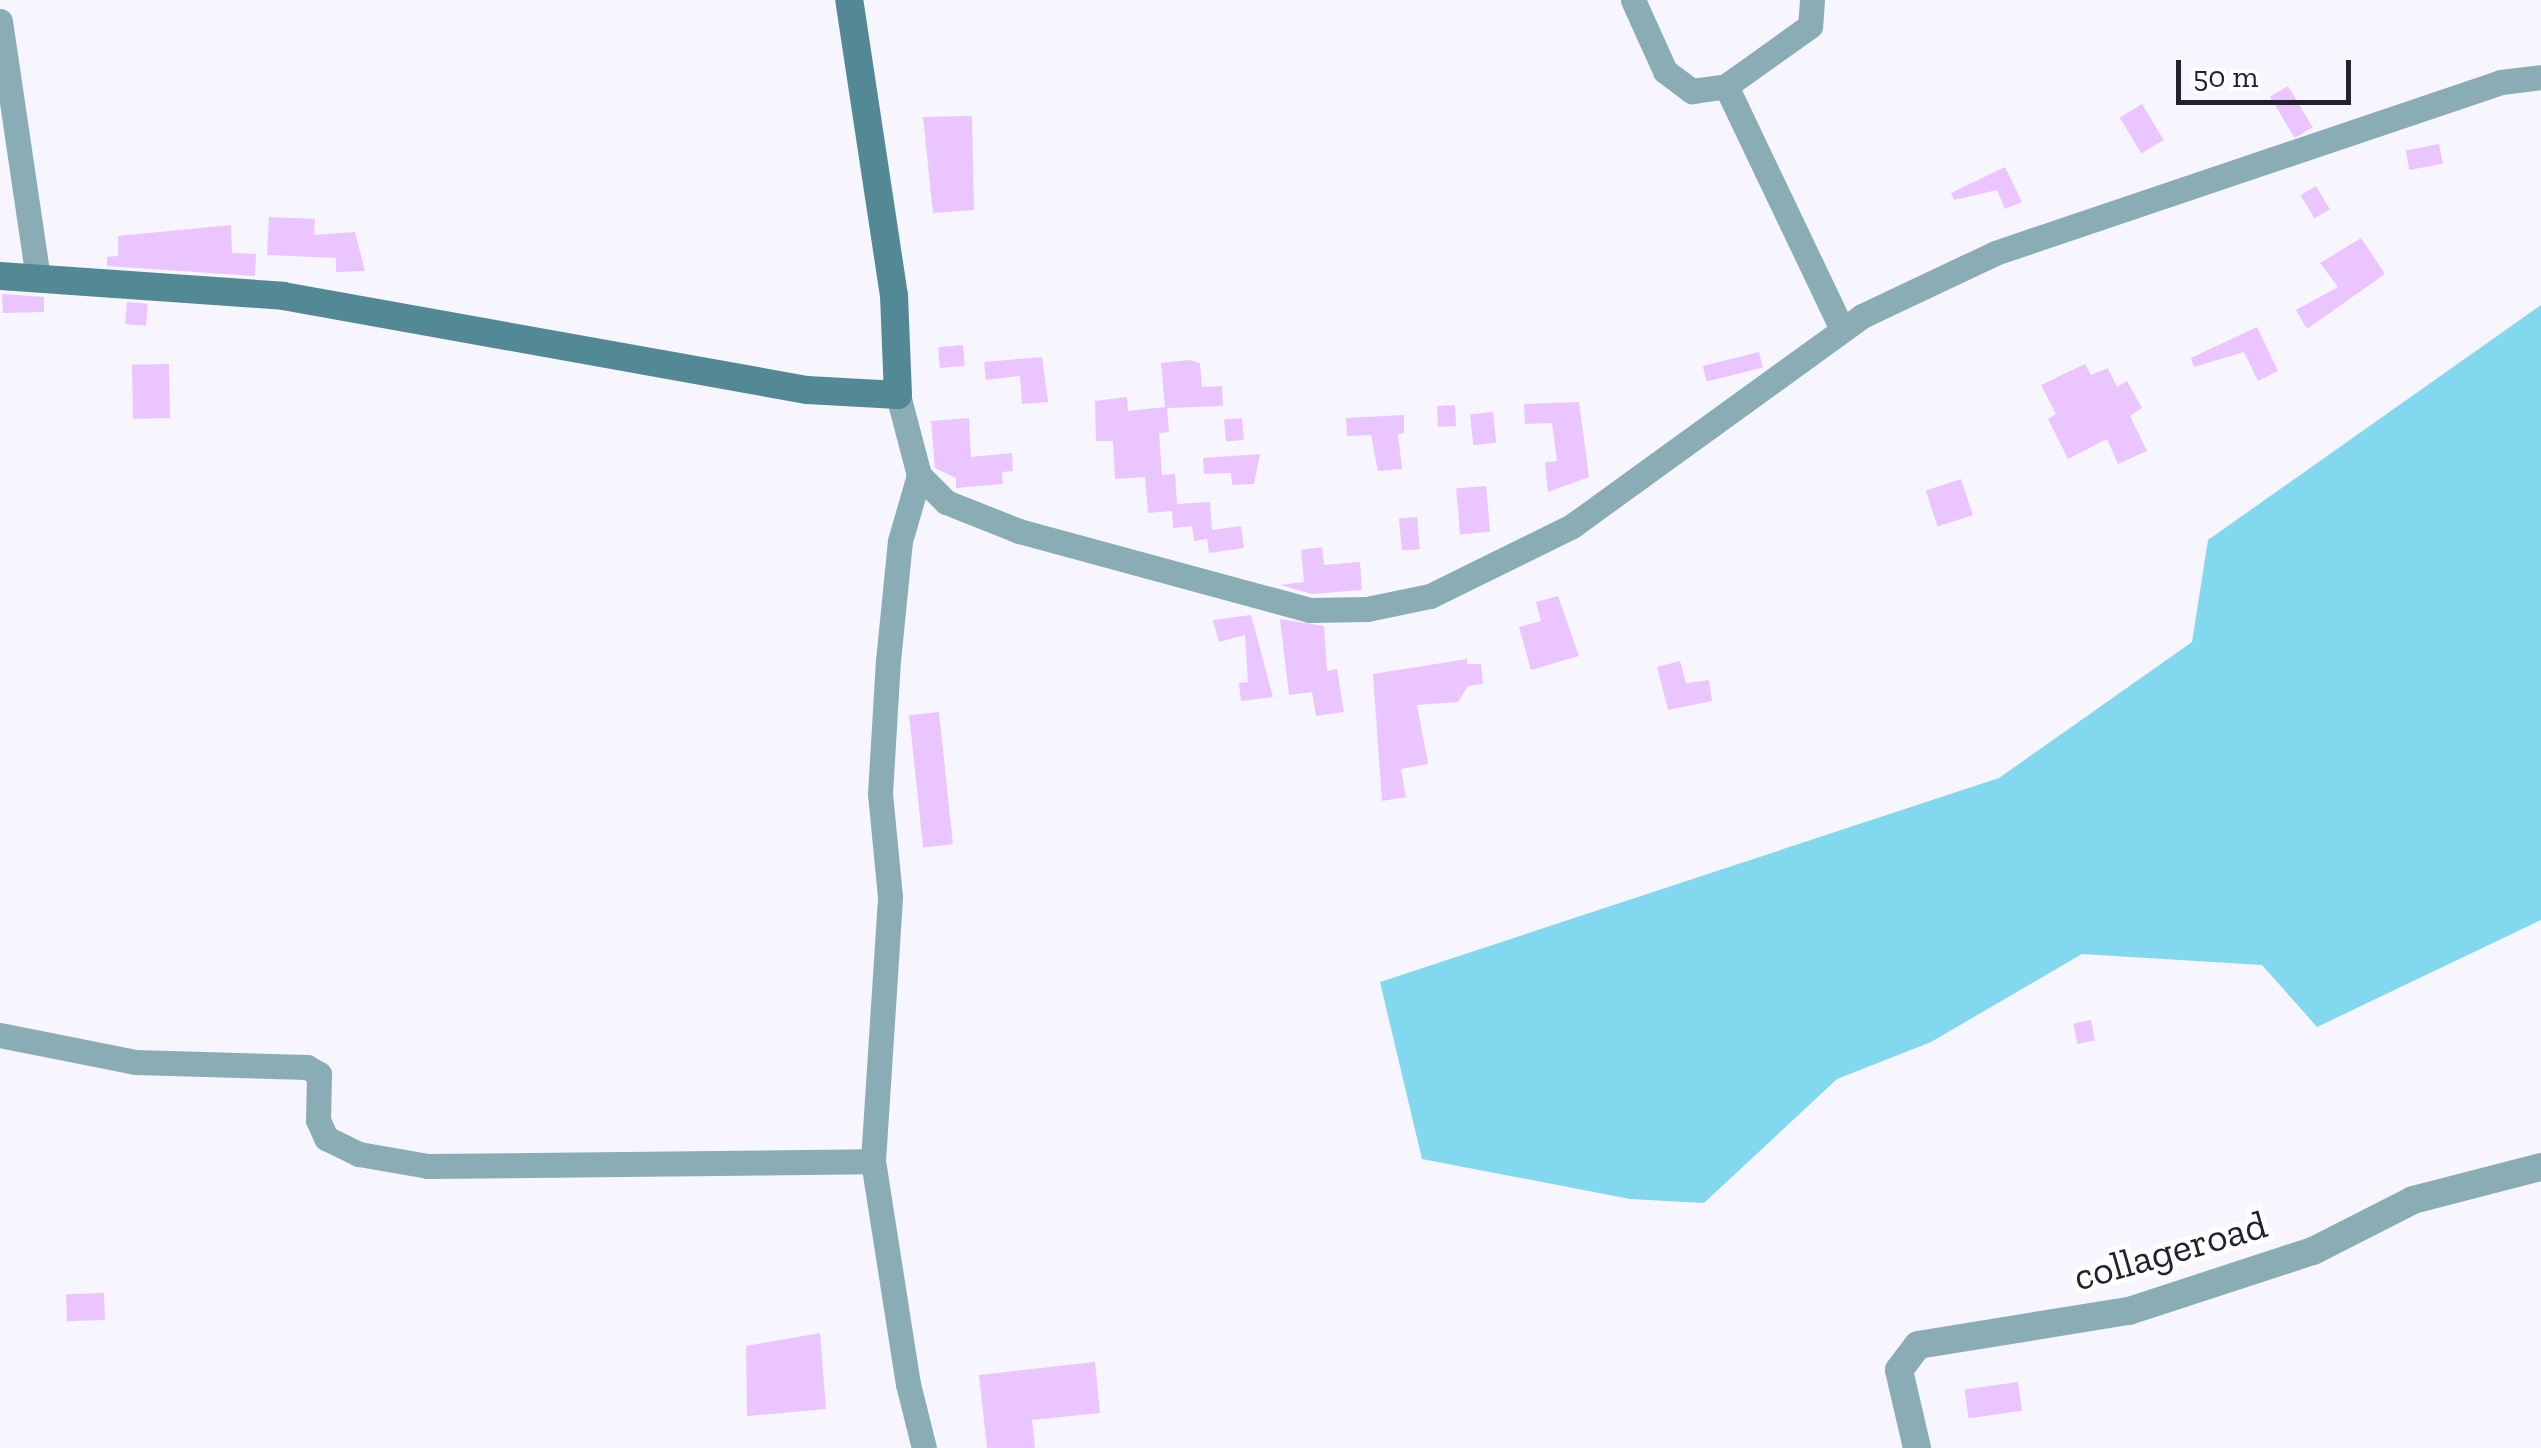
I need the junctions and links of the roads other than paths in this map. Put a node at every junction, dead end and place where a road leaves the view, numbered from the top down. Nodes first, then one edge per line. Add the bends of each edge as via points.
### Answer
1 (849, 0) edge
2 (1633, 0) edge
3 (1812, 0) edge
4 (0, 21) edge
5 (2541, 76) edge
6 (1726, 86) junction
7 (0, 276) edge
8 (38, 278) junction
9 (1842, 329) junction
10 (898, 395) junction
11 (919, 475) junction
12 (0, 1034) edge
13 (873, 1161) junction
14 (2541, 1167) edge
15 (924, 1448) edge
16 (1917, 1448) edge

1 - 10 main road via 894,296
2 - 6 street via 1665,71 1692,91
3 - 6 street via 1810,26
4 - 8 street
5 - 9 street via 2429,105 1994,253
6 - 9 street
7 - 8 main road
8 - 10 main road via 283,296 807,390
9 - 11 street via 1572,526 1430,596 1367,608 1310,610 1020,531 946,502
10 - 11 street
11 - 13 street via 900,541 886,680 880,794 890,897
12 - 13 street via 134,1062 308,1067 319,1074 318,1120 326,1138 359,1154 428,1166
13 - 15 street
14 - 16 street, collageroad via 2413,1200 2313,1251 2129,1310 1918,1345 1900,1370

